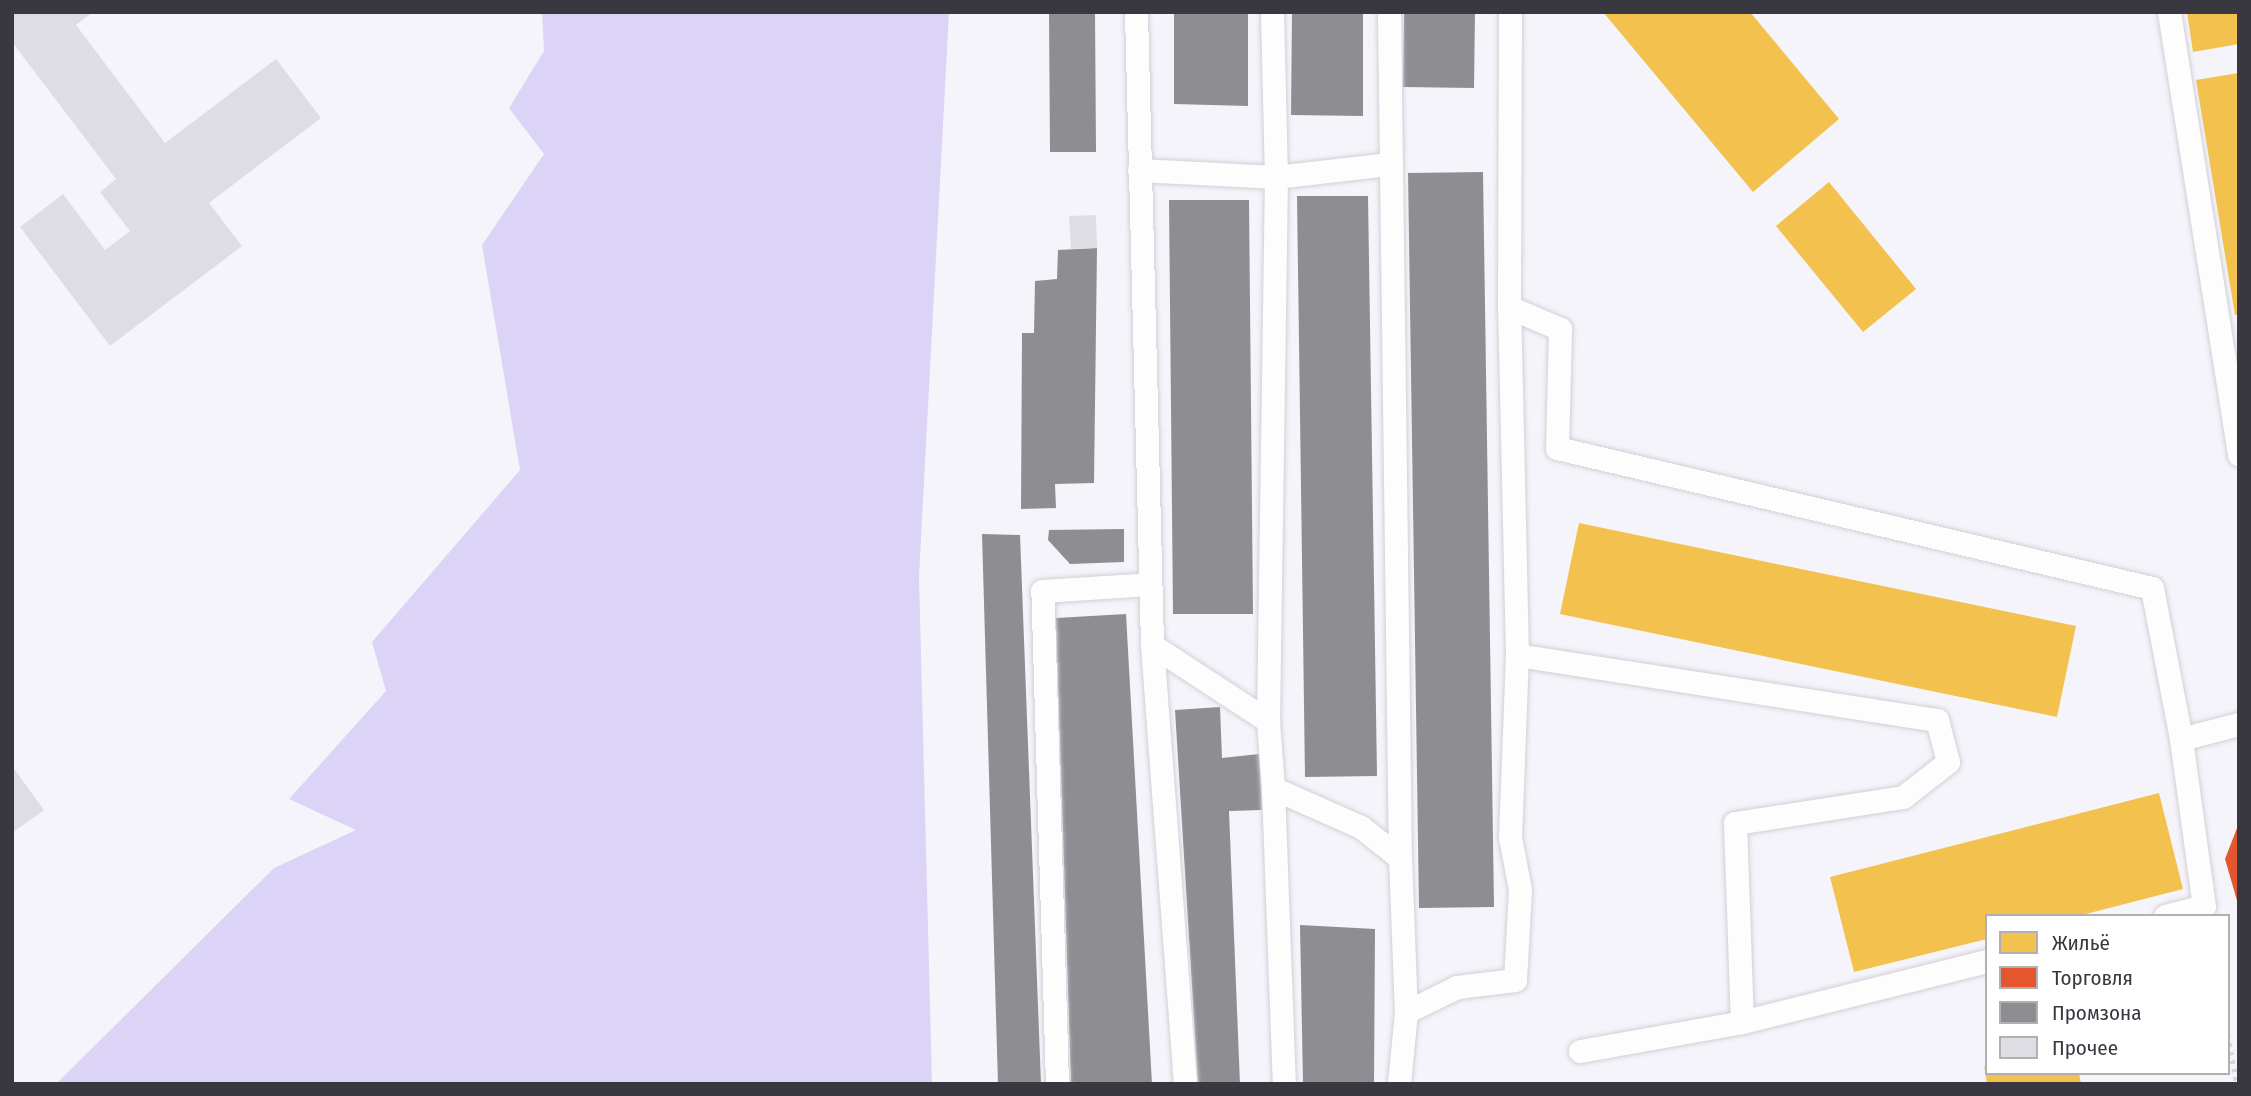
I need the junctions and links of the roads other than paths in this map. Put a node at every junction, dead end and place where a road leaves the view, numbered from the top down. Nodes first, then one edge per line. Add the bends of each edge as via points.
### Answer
1 (1136, 12) edge
2 (1272, 12) edge
3 (1389, 12) edge
4 (1510, 12) edge
5 (2169, 12) edge
6 (1389, 164) junction
7 (1139, 170) junction
8 (1276, 177) junction
9 (1509, 307) junction
10 (2239, 455) edge
11 (1149, 584) junction
12 (1152, 645) junction
13 (1517, 656) junction
14 (1268, 721) junction
15 (2239, 724) edge
16 (2181, 739) junction
17 (1273, 788) junction
18 (1400, 858) junction
19 (2173, 914) edge
20 (1985, 961) edge
21 (1406, 1012) junction
22 (1742, 1022) junction
23 (1580, 1051) dead end
24 (1057, 1084) edge
25 (1185, 1084) edge
26 (1284, 1084) edge
27 (1399, 1084) edge

1 - 7 lane
2 - 8 lane
3 - 6 lane
4 - 9 lane
5 - 10 lane
6 - 8 lane
6 - 18 lane
7 - 8 lane
7 - 11 lane
8 - 14 lane
9 - 13 lane
9 - 16 lane via 1560,329 1557,449 2152,588
11 - 12 lane
11 - 24 lane via 1042,591
12 - 14 lane
12 - 25 lane
13 - 21 lane via 1510,837 1520,890 1516,980 1457,987
13 - 22 lane via 1937,719 1948,762 1903,797 1735,823
14 - 17 lane
15 - 16 lane
16 - 19 lane via 2204,906
17 - 18 lane via 1361,827
17 - 26 lane
18 - 21 lane
20 - 22 lane
21 - 27 lane
22 - 23 lane

